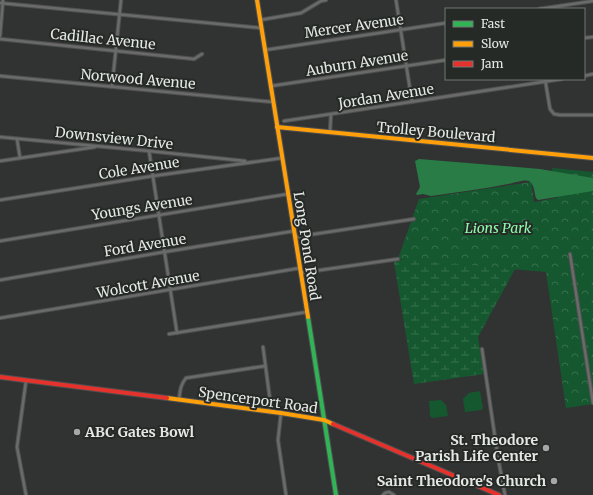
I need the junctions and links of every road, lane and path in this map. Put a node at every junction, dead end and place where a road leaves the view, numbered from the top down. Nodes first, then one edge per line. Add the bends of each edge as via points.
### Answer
1 (121, 0) edge
2 (257, 0) edge
3 (321, 0) edge
4 (326, 0) edge
5 (396, 0) edge
6 (593, 0) edge
7 (2, 2) edge
8 (545, 8) edge
9 (119, 15) junction
10 (260, 20) junction
11 (445, 23) edge
12 (262, 28) junction
13 (400, 30) junction
14 (0, 36) edge
15 (0, 39) edge
16 (265, 50) junction
17 (116, 51) junction
18 (202, 54) dead end
19 (445, 60) edge
20 (406, 66) junction
21 (0, 76) edge
22 (545, 80) edge
23 (271, 86) junction
24 (112, 87) junction
25 (273, 102) junction
26 (412, 102) junction
27 (331, 114) junction
28 (593, 115) edge
29 (284, 120) dead end
30 (277, 127) junction
31 (330, 133) junction
32 (0, 137) edge
33 (17, 139) junction
34 (99, 146) junction
35 (149, 151) junction
36 (20, 158) junction
37 (282, 158) junction
38 (593, 158) edge
39 (0, 161) edge
40 (250, 162) junction
41 (153, 176) junction
42 (288, 194) junction
43 (0, 200) edge
44 (158, 215) junction
45 (414, 219) dead end
46 (294, 232) junction
47 (295, 237) junction
48 (0, 241) edge
49 (164, 252) junction
50 (570, 254) dead end
51 (398, 259) dead end
52 (300, 270) junction
53 (0, 280) edge
54 (170, 290) junction
55 (307, 312) junction
56 (0, 318) edge
57 (176, 333) junction
58 (169, 334) dead end
59 (263, 348) dead end
60 (482, 349) dead end
61 (265, 366) junction
62 (0, 377) edge
63 (26, 381) junction
64 (179, 401) junction
65 (593, 404) edge
66 (269, 412) junction
67 (280, 413) junction
68 (324, 420) junction
69 (26, 495) edge
70 (286, 495) edge
71 (336, 495) edge
72 (383, 495) edge
73 (394, 495) edge
74 (499, 495) edge
75 (505, 495) edge

1 - 9 street
2 - 10 main road, Long Pond Road
3 - 4 street
3 - 10 street via 301,13
5 - 13 street
6 - 8 street
7 - 9 street
7 - 14 street
9 - 12 street
9 - 17 street
10 - 12 main road, Long Pond Road
11 - 13 street, Mercer Avenue
12 - 16 main road, Long Pond Road
13 - 16 street, Mercer Avenue
13 - 20 street
15 - 17 street, Cadillac Avenue
16 - 23 main road, Long Pond Road
17 - 18 street, Cadillac Avenue via 194,59
17 - 24 street
19 - 20 street, Auburn Avenue
20 - 23 street, Auburn Avenue
20 - 26 street
21 - 24 street, Norwood Avenue
22 - 26 street, Jordan Avenue
22 - 28 street via 550,109 554,114
23 - 25 main road, Long Pond Road
24 - 25 street, Norwood Avenue
25 - 30 main road, Long Pond Road
26 - 27 street, Jordan Avenue
27 - 29 street, Jordan Avenue
27 - 31 street, Jordan Avenue
30 - 31 main road, Trolley Boulevard
30 - 37 main road, Long Pond Road
31 - 38 main road, Trolley Boulevard
32 - 33 street, Downsview Drive
33 - 34 street, Downsview Drive
33 - 36 street
34 - 35 street, Downsview Drive
34 - 36 street
35 - 40 street, Downsview Drive
35 - 41 street
36 - 39 street
37 - 40 street, Cole Avenue
37 - 42 main road, Long Pond Road
40 - 41 street, Cole Avenue
41 - 43 street, Cole Avenue
41 - 44 street
42 - 44 street, Youngs Avenue
42 - 46 main road, Long Pond Road
44 - 48 street, Youngs Avenue
44 - 49 street
45 - 47 street
46 - 47 main road, Long Pond Road
46 - 49 street, Ford Avenue
47 - 52 main road, Long Pond Road
49 - 53 street, Ford Avenue
49 - 54 street
50 - 65 street
51 - 52 street, Wolcott Avenue
52 - 54 street, Wolcott Avenue
52 - 55 main road, Long Pond Road
54 - 56 street, Wolcott Avenue
54 - 57 street
55 - 57 street
55 - 68 main road, Long Pond Road
57 - 58 street
59 - 61 street
60 - 75 street
61 - 64 street via 186,378 181,386
61 - 66 street via 270,400
62 - 63 main road, Spencerport Road
63 - 64 main road, Spencerport Road
63 - 69 street via 17,447
64 - 66 main road, Spencerport Road
66 - 67 main road, Spencerport Road
67 - 68 main road, Spencerport Road
67 - 70 street via 278,440
68 - 71 main road, Long Pond Road
68 - 74 main road, Spencerport Road
72 - 73 street via 389,492

